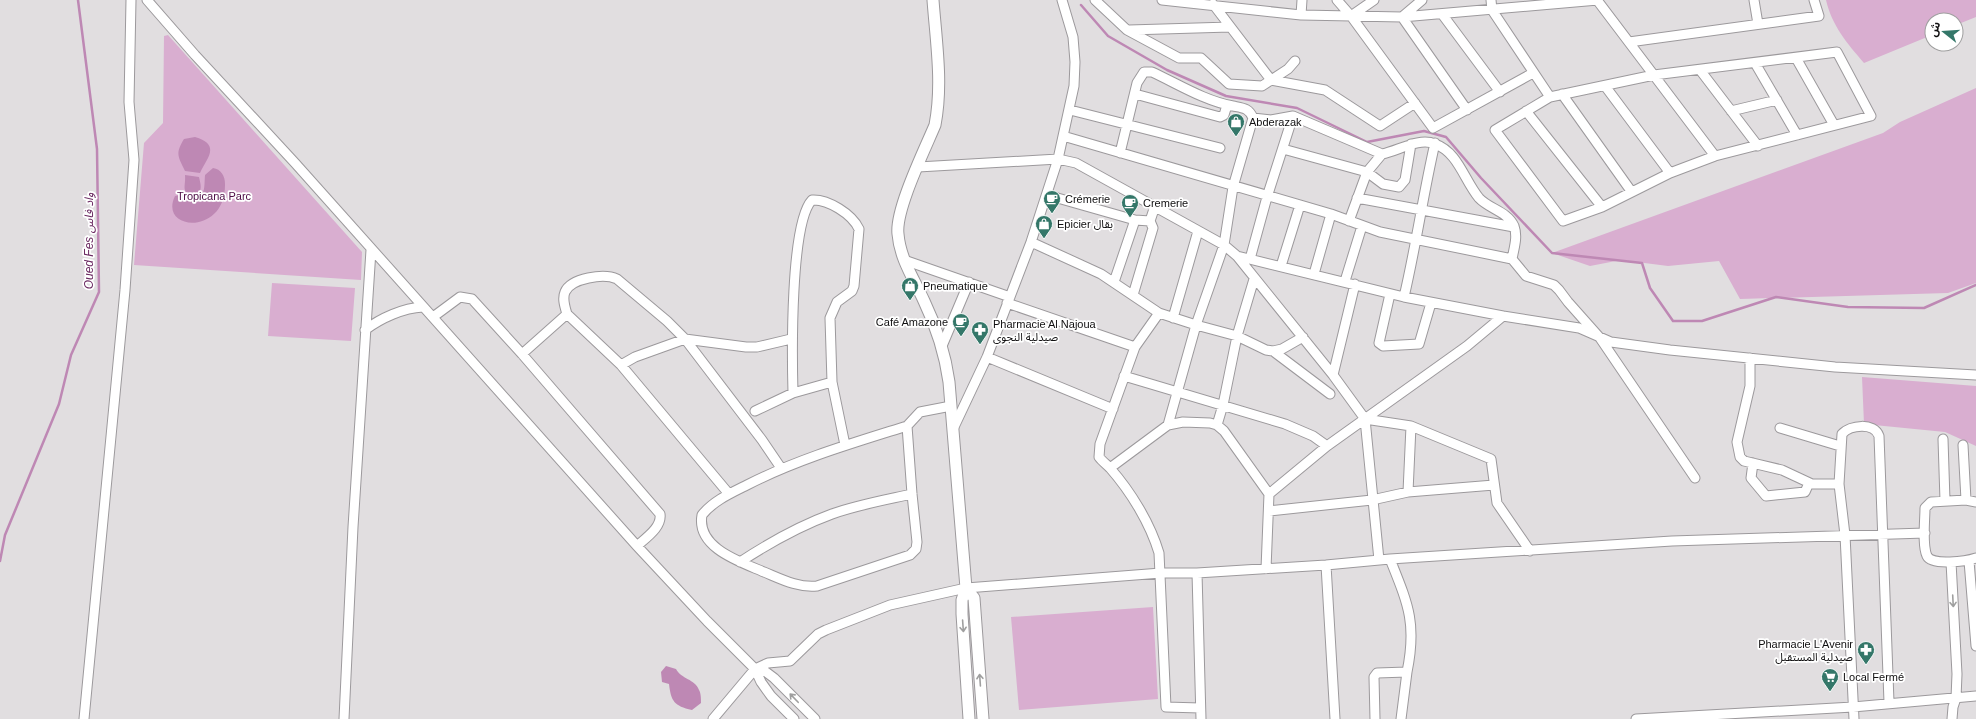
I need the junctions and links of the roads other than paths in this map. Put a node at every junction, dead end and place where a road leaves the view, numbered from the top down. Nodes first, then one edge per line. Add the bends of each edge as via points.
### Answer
1 (131, 0) edge
2 (147, 0) edge
3 (933, 0) edge
4 (1062, 0) edge
5 (1095, 0) edge
6 (1162, 0) edge
7 (1302, 0) edge
8 (1336, 0) edge
9 (1374, 0) edge
10 (1422, 0) edge
11 (1598, 0) edge
12 (1754, 0) edge
13 (1814, 0) edge
14 (1212, 3) edge
15 (1491, 5) edge
16 (1442, 14) junction
17 (1301, 15) junction
18 (1351, 16) junction
19 (1402, 17) junction
20 (1758, 24) junction
21 (1230, 27) junction
22 (1127, 30) junction
23 (1629, 42) junction
24 (1796, 58) junction
25 (1295, 61) dead end
26 (1756, 63) junction
27 (1700, 70) junction
28 (1533, 73) junction
29 (1654, 75) junction
30 (1271, 80) junction
31 (1605, 86) junction
32 (1500, 92) junction
33 (1135, 94) junction
34 (1562, 94) junction
35 (1550, 97) junction
36 (1777, 100) junction
37 (1415, 103) junction
38 (1227, 105) junction
39 (1070, 110) junction
40 (1467, 110) junction
41 (1526, 111) junction
42 (1731, 111) junction
43 (1293, 116) junction
44 (1253, 118) junction
45 (1128, 124) junction
46 (1834, 125) junction
47 (1797, 135) junction
48 (1063, 136) junction
49 (1435, 143) junction
50 (1411, 144) junction
51 (1758, 146) junction
52 (1220, 148) dead end
53 (1283, 149) junction
54 (1120, 153) junction
55 (1382, 154) junction
56 (1715, 156) junction
57 (1058, 159) junction
58 (918, 167) junction
59 (1367, 172) junction
60 (1670, 173) junction
61 (1233, 187) junction
62 (1631, 191) junction
63 (1047, 195) junction
64 (1267, 197) junction
65 (1357, 198) junction
66 (1300, 205) junction
67 (1155, 206) junction
68 (1602, 207) junction
69 (1420, 209) junction
70 (1331, 214) junction
71 (1135, 220) junction
72 (1150, 221) junction
73 (1349, 221) junction
74 (1362, 226) junction
75 (1514, 227) junction
76 (1198, 230) junction
77 (1417, 241) junction
78 (1031, 242) junction
79 (1224, 245) junction
80 (371, 250) junction
81 (1237, 256) junction
82 (1250, 259) junction
83 (1512, 259) junction
84 (904, 260) junction
85 (1281, 266) junction
86 (1314, 274) junction
87 (1254, 279) junction
88 (1345, 281) junction
89 (969, 282) junction
90 (1114, 282) junction
91 (1354, 284) junction
92 (1390, 294) junction
93 (1133, 295) junction
94 (1404, 297) junction
95 (1009, 300) junction
96 (1431, 303) junction
97 (423, 307) junction
98 (1159, 313) junction
99 (567, 314) junction
100 (1503, 316) junction
101 (433, 317) junction
102 (1173, 318) junction
103 (1196, 325) junction
104 (365, 330) junction
105 (1237, 336) junction
106 (1303, 337) junction
107 (1600, 338) junction
108 (685, 339) junction
109 (791, 339) junction
110 (942, 346) junction
111 (1134, 347) junction
112 (1273, 351) junction
113 (522, 354) junction
114 (987, 357) junction
115 (1750, 358) junction
116 (621, 365) junction
117 (1333, 375) junction
118 (1976, 375) edge
119 (1124, 376) junction
120 (832, 382) junction
121 (1176, 392) junction
122 (793, 393) junction
123 (1330, 394) dead end
124 (1223, 405) junction
125 (951, 406) junction
126 (1113, 409) junction
127 (755, 411) dead end
128 (1365, 419) junction
129 (1168, 425) junction
130 (1217, 425) junction
131 (907, 426) junction
132 (1411, 426) junction
133 (954, 427) junction
134 (1780, 428) dead end
135 (1943, 439) dead end
136 (845, 445) junction
137 (1963, 445) dead end
138 (1327, 446) junction
139 (1840, 446) junction
140 (1753, 463) junction
141 (781, 468) junction
142 (1110, 468) junction
143 (1695, 478) dead end
144 (1809, 483) junction
145 (1840, 484) junction
146 (1494, 485) junction
147 (1408, 492) junction
148 (729, 494) junction
149 (912, 494) junction
150 (1269, 494) junction
151 (1372, 500) junction
152 (1966, 500) junction
153 (1944, 501) junction
154 (1976, 502) edge
155 (1268, 510) junction
156 (1925, 533) junction
157 (1883, 534) junction
158 (1845, 535) junction
159 (637, 546) junction
160 (1530, 551) junction
161 (1390, 559) junction
162 (1378, 560) junction
163 (1972, 560) edge
164 (740, 562) junction
165 (1951, 562) junction
166 (1326, 565) junction
167 (1266, 568) junction
168 (1161, 573) junction
169 (1197, 573) junction
170 (966, 588) junction
171 (1976, 646) edge
172 (755, 669) junction
173 (1407, 672) junction
174 (1976, 696) edge
175 (1956, 698) junction
176 (1889, 702) junction
177 (1854, 707) junction
178 (1200, 708) junction
179 (1749, 716) edge
180 (790, 717) edge
181 (84, 719) edge
182 (344, 719) edge
183 (713, 719) edge
184 (815, 719) edge
185 (969, 719) edge
186 (983, 719) edge
187 (1201, 719) edge
188 (1335, 719) edge
189 (1375, 719) edge
190 (1402, 719) edge
191 (1636, 719) edge
192 (1854, 719) edge
193 (1952, 719) edge

1 - 181 street via 129,102 134,160 125,290
2 - 80 street
3 - 58 street via 938,113
4 - 39 street via 1074,36 1074,86
5 - 22 street
6 - 14 street
7 - 17 street
8 - 18 street
9 - 18 street
10 - 19 street
11 - 15 street
11 - 23 street
12 - 20 street
13 - 20 street via 1819,16
14 - 17 street
14 - 21 street
15 - 16 street
15 - 28 street
16 - 19 street
16 - 32 street
17 - 18 street
18 - 19 street
18 - 37 street
19 - 40 street
20 - 23 street
21 - 22 street
21 - 30 street
22 - 30 street via 1180,58 1201,58 1229,84 1262,86
23 - 29 street
24 - 26 street
24 - 46 street
24 - 46 street via 1838,52 1871,116
25 - 30 street
26 - 27 street
26 - 36 street
27 - 29 street
27 - 42 street
28 - 32 street
28 - 35 street
29 - 31 street
29 - 56 street
30 - 37 street via 1325,90 1380,126
31 - 34 street
31 - 60 street
32 - 40 street
33 - 38 street via 1220,117 1224,115
33 - 38 street via 1141,76 1148,71 1212,101
33 - 45 street
34 - 35 street
34 - 62 street
35 - 41 street
36 - 42 street
36 - 47 street
37 - 40 street via 1433,128
38 - 44 street via 1245,108
39 - 45 street
39 - 48 street
41 - 68 street
41 - 68 street via 1495,130 1563,221
42 - 51 street
43 - 44 street via 1271,120
43 - 53 street
43 - 55 street
44 - 61 street
45 - 52 street
45 - 54 street
46 - 47 street
47 - 51 street
48 - 54 street
48 - 57 street
49 - 50 street
49 - 69 street
49 - 75 street via 1450,153 1479,198 1509,218
50 - 55 street via 1397,151
50 - 59 street via 1405,180 1399,187 1383,184
51 - 56 street
53 - 59 street
53 - 64 street
54 - 61 street
55 - 59 street
56 - 60 street
57 - 58 street
57 - 63 street
57 - 67 street via 1076,163
58 - 84 street via 905,198 897,233
59 - 65 street
60 - 62 street
61 - 64 street
61 - 79 street
62 - 68 street
63 - 71 street
63 - 78 street
64 - 66 street
64 - 82 street
65 - 69 street
65 - 73 street
66 - 70 street
66 - 85 street
67 - 72 street
67 - 76 street
69 - 75 street
69 - 77 street
70 - 73 street
70 - 86 street
71 - 72 street
71 - 90 street
72 - 93 street via 1153,228
73 - 74 street
74 - 77 street
74 - 88 street
75 - 83 street via 1516,236
76 - 79 street
76 - 102 street
77 - 83 street
77 - 94 street
78 - 90 street via 1086,266
78 - 95 street
79 - 81 street
79 - 103 street
80 - 97 street
80 - 104 street
81 - 82 street
81 - 87 street
82 - 85 street
83 - 107 street via 1526,276 1554,285 1560,290
84 - 89 street
84 - 110 street
85 - 86 street
86 - 88 street
87 - 105 street
87 - 106 street
88 - 91 street
89 - 95 street
89 - 110 street
90 - 93 street
91 - 92 street
91 - 117 street
92 - 94 street
92 - 96 street via 1379,343 1383,346 1419,344
93 - 98 street
94 - 96 street
95 - 111 street
95 - 114 street
96 - 100 street
97 - 101 street
97 - 104 street via 390,316
98 - 102 street
98 - 111 street
99 - 108 street via 564,301 568,287 590,278 610,276 667,321
99 - 113 street
99 - 116 street
100 - 107 street via 1579,328
100 - 128 street via 1467,346
101 - 113 street via 460,297 472,300
101 - 159 street
102 - 103 street
103 - 105 street
103 - 121 street
104 - 182 street
105 - 112 street
105 - 124 street
106 - 112 street via 1289,346
106 - 117 street
107 - 115 street via 1618,343
107 - 143 street
108 - 109 street via 756,347
108 - 116 street via 635,357
108 - 141 street
109 - 120 street via 804,213 812,200 818,199 841,211 859,228 854,286 852,291 837,302 830,318
109 - 122 street
110 - 125 street
111 - 119 street
112 - 123 street
113 - 159 street via 660,514 658,526
114 - 126 street
114 - 133 street
115 - 118 street via 1835,367
115 - 140 street via 1750,386 1737,442 1740,457
116 - 148 street
117 - 128 street
119 - 121 street
119 - 126 street
120 - 122 street
120 - 136 street
121 - 124 street
121 - 129 street
122 - 127 street
124 - 130 street
124 - 138 street via 1285,424 1313,436
125 - 131 street via 920,412
125 - 133 street
126 - 142 street via 1099,452 1099,457
128 - 132 street
128 - 138 street
128 - 151 street
129 - 130 street via 1210,422
129 - 142 street
130 - 150 street
131 - 136 street
131 - 149 street
132 - 146 street via 1491,459
132 - 147 street
133 - 170 street
134 - 139 street
135 - 153 street
136 - 141 street
137 - 152 street
138 - 150 street
139 - 145 street
139 - 157 street via 1842,434 1850,428 1857,426 1878,432
140 - 144 street via 1782,470
140 - 144 street via 1751,478 1766,496 1805,492
141 - 148 street
142 - 168 street via 1133,499 1154,539
144 - 145 street
145 - 158 street
146 - 147 street
146 - 160 street via 1497,503
147 - 151 street
148 - 164 street via 706,510 700,522 705,534 717,549
149 - 164 street via 858,506 808,523
149 - 164 street via 917,542 916,549 910,555 810,587 793,584
150 - 155 street
151 - 155 street
151 - 162 street
152 - 153 street
152 - 154 street
153 - 156 street via 1931,502 1925,508
155 - 167 street
156 - 157 street
156 - 165 street via 1929,558
157 - 158 street
157 - 176 street
158 - 160 street via 1672,541
158 - 177 street
159 - 172 street
160 - 161 street
161 - 162 street
161 - 173 street via 1411,619 1412,648
162 - 166 street
163 - 165 street
163 - 171 street
165 -> 175 street
166 - 167 street
166 - 188 street
167 - 169 street
168 - 169 street
168 - 170 street
168 - 178 street via 1166,707
169 - 178 street
170 - 172 street via 907,601 860,616 818,634 790,661 768,663
170 -> 185 street via 962,600 962,614
186 -> 170 street via 974,598
172 - 180 street via 761,682
172 - 183 street
184 -> 172 street via 774,678
173 - 189 street via 1377,673 1374,677
173 - 190 street
174 - 175 street
175 - 176 street
175 - 193 street
176 - 177 street
177 - 179 street
177 - 192 street
178 - 187 street
179 - 191 street

